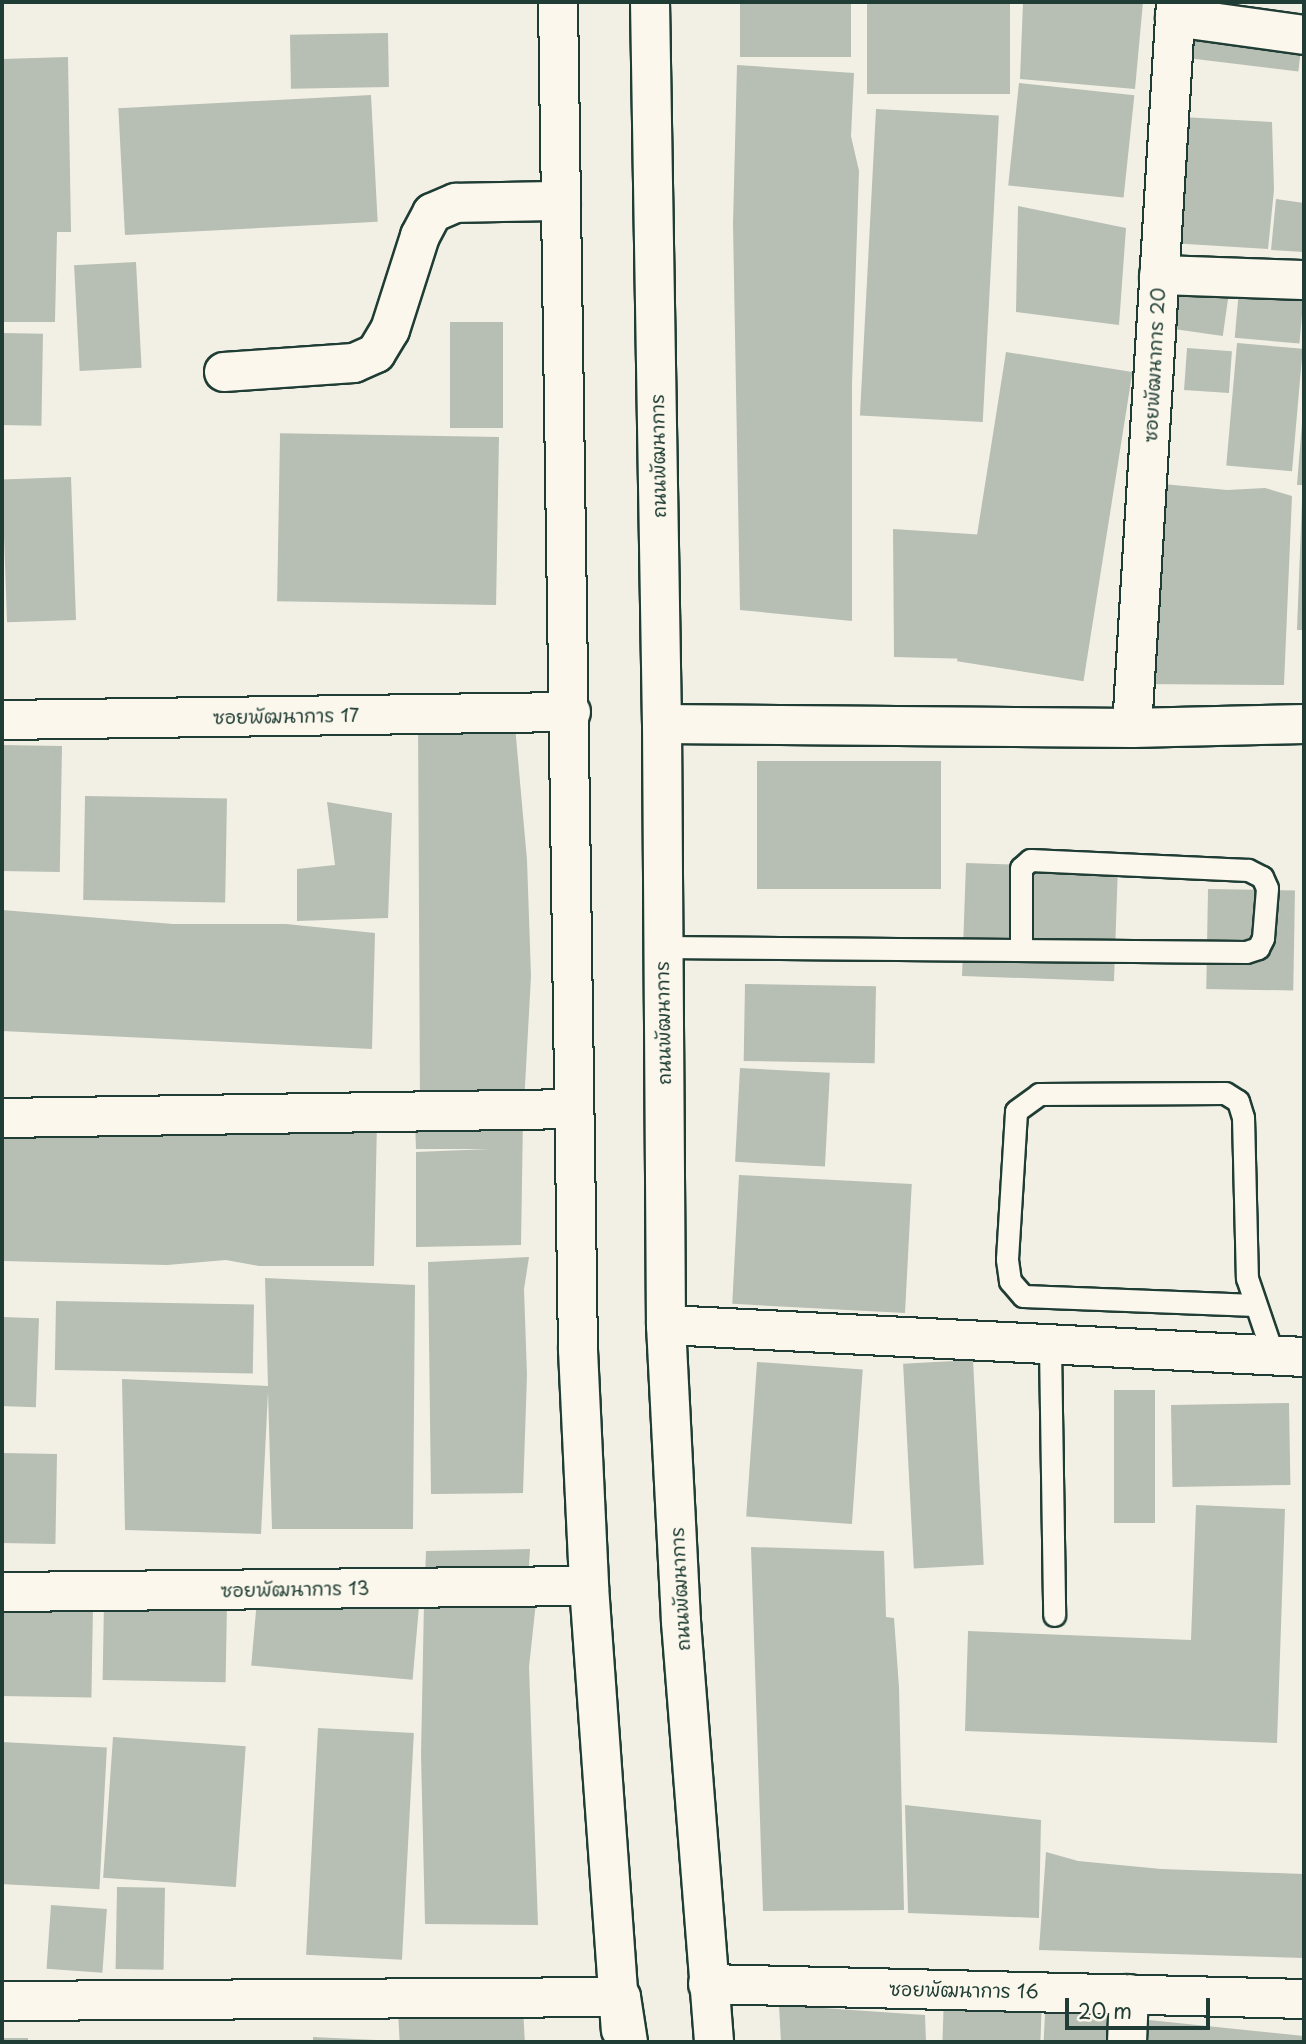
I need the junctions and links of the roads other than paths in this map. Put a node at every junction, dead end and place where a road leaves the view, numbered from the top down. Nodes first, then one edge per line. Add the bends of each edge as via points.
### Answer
1 (558, 2) edge
2 (650, 2) edge
3 (1175, 9) edge
4 (1304, 35) edge
5 (561, 201) junction
6 (1159, 275) junction
7 (1304, 280) edge
8 (224, 372) dead end
9 (571, 712) junction
10 (2, 720) edge
11 (662, 724) junction
12 (1304, 724) edge
13 (1132, 728) junction
14 (662, 947) junction
15 (1021, 947) junction
16 (574, 1109) junction
17 (2, 1118) edge
18 (1255, 1305) junction
19 (666, 1325) junction
20 (1050, 1347) junction
21 (1289, 1356) edge
22 (589, 1587) junction
23 (2, 1592) edge
24 (1054, 1615) dead end
25 (708, 1984) junction
26 (1129, 1994) junction
27 (621, 1997) junction
28 (1304, 1999) edge
29 (2, 2001) edge
30 (621, 2042) edge
31 (628, 2042) edge
32 (714, 2042) edge
33 (1127, 2042) edge

1 - 5 street
2 - 11 street, ถนนพัฒนาการ
3 - 4 street
3 - 6 street, ซอยพัฒนาการ 20
5 - 8 street via 456,203 432,214 420,236 390,330 376,353 355,363
5 - 9 street
6 - 7 street
6 - 13 street, ซอยพัฒนาการ 20
9 - 10 street, ซอยพัฒนาการ 17
9 - 16 street
11 - 13 street
11 - 14 street, ถนนพัฒนาการ
12 - 13 street
14 - 15 lane
14 - 19 street, ถนนพัฒนาการ
15 - 15 lane via 1246,952 1258,948 1263,939 1267,888 1262,877 1248,870 1030,860 1021,868
16 - 17 street
16 - 22 street via 578,1350
18 - 18 lane via 1247,1278 1243,1118 1238,1101 1225,1093 1039,1094 1016,1111 1007,1259 1010,1281 1023,1296
18 - 21 lane
19 - 20 street
19 - 25 street, ถนนพัฒนาการ via 681,1622
20 - 21 street
20 - 24 lane
22 - 23 street, ซอยพัฒนาการ 13
22 - 27 street
25 - 26 street, ซอยพัฒนาการ 16
25 - 32 street, ถนนพัฒนาการ
26 - 28 street, ซอยพัฒนาการ 16
26 - 33 street
27 - 29 street
27 - 30 street
27 - 31 street

